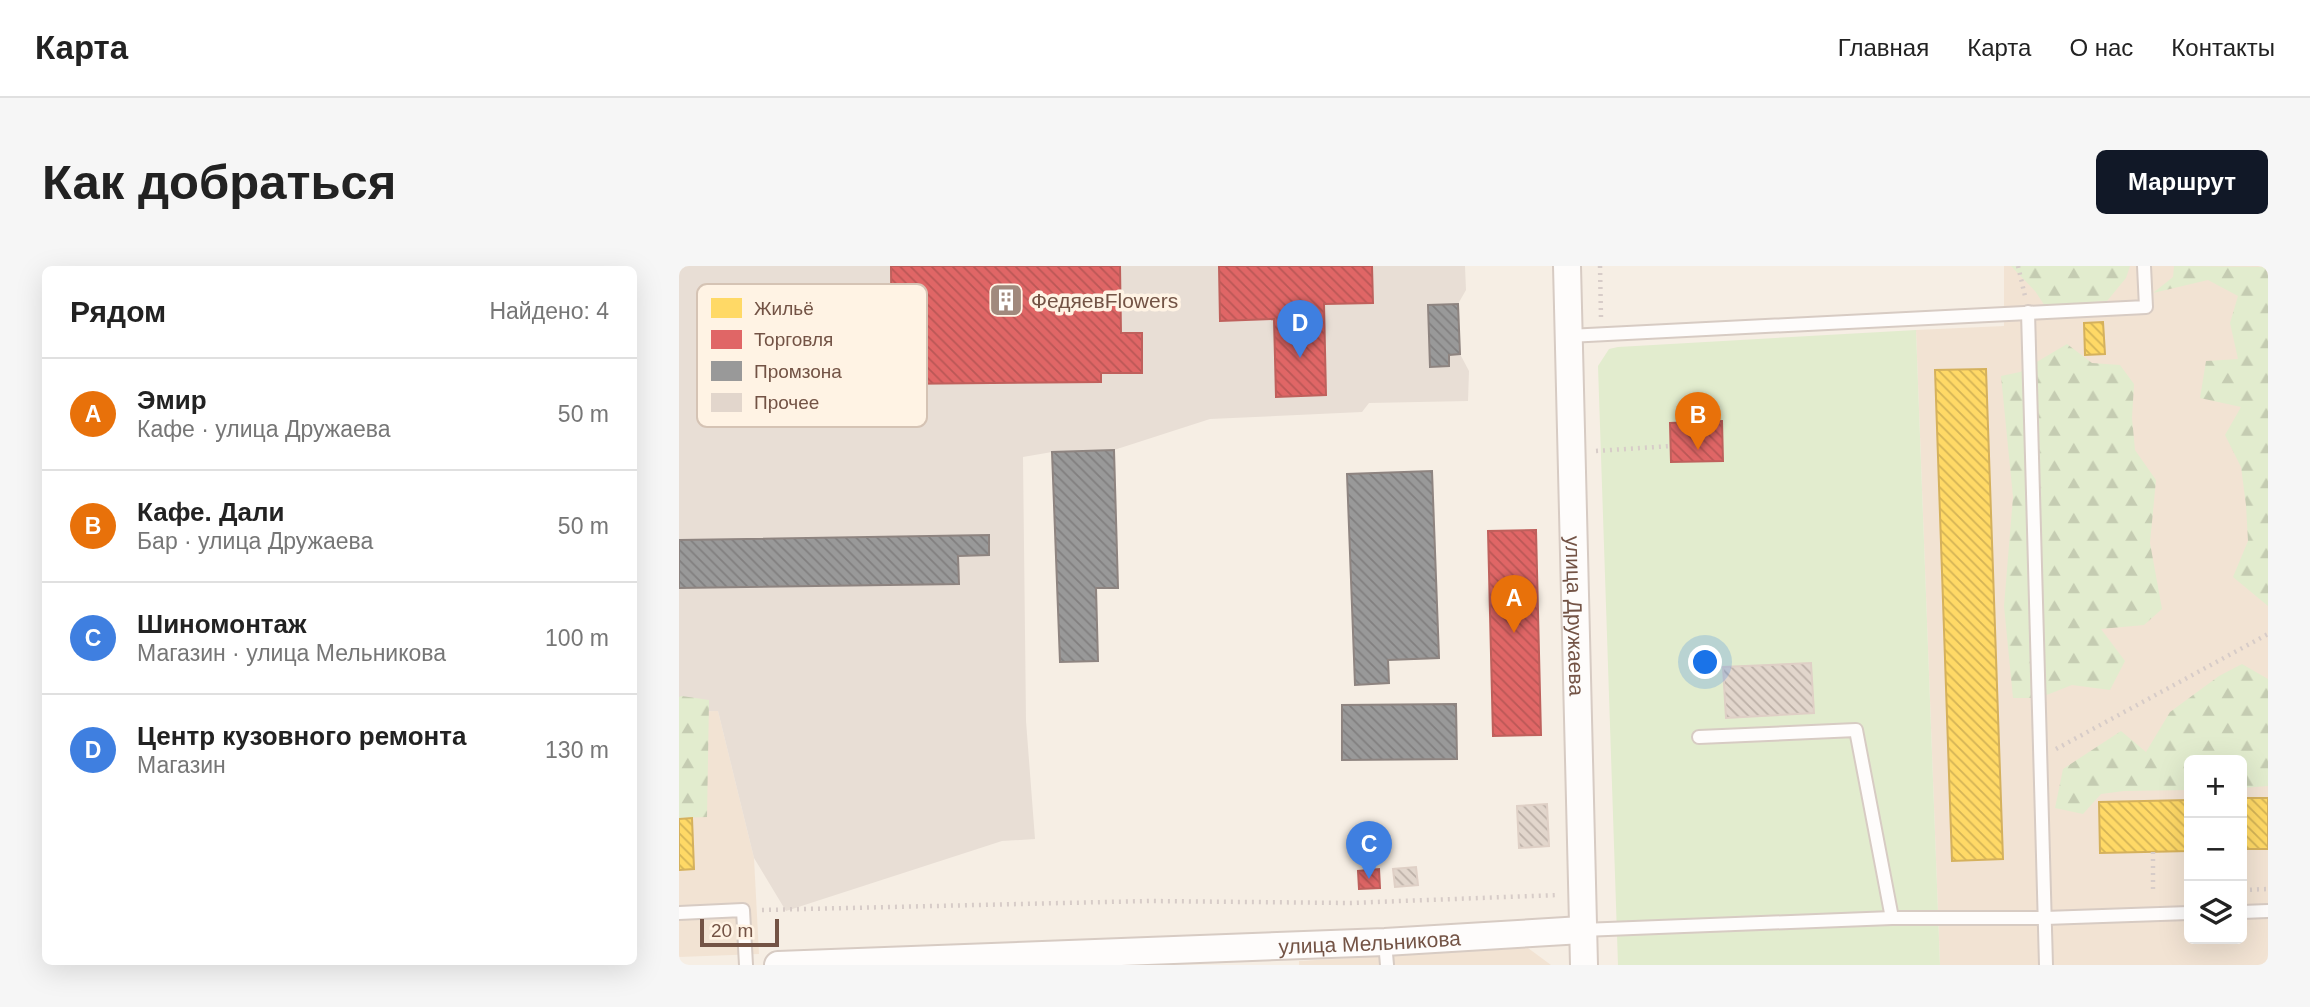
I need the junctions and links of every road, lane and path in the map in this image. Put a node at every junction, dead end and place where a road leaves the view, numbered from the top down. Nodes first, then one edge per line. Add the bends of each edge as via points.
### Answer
1 (1567, 266) edge
2 (1600, 266) edge
3 (2018, 266) edge
4 (2144, 266) edge
5 (2028, 312) junction
6 (1601, 334) junction
7 (1568, 336) junction
8 (1671, 446) dead end
9 (1571, 453) junction
10 (2268, 634) edge
11 (1699, 737) dead end
12 (2041, 758) junction
13 (2153, 852) dead end
14 (2268, 889) edge
15 (2247, 890) edge
16 (2153, 894) dead end
17 (1517, 896) dead end
18 (743, 910) junction
19 (2268, 911) edge
20 (2247, 912) edge
21 (679, 913) edge
22 (2184, 913) edge
23 (1892, 918) junction
24 (2045, 918) junction
25 (1582, 930) junction
26 (1386, 953) edge
27 (746, 965) edge
28 (778, 965) edge
29 (1584, 965) edge
30 (2046, 965) edge

1 - 7 street, улица Дружаева
2 - 6 path
3 - 5 path
4 - 5 lane via 2146,307
5 - 6 lane
5 - 12 lane
6 - 7 lane
7 - 9 street, улица Дружаева
8 - 9 path
9 - 25 street, улица Дружаева
10 - 12 path
11 - 23 lane via 1856,730
12 - 24 lane
13 - 16 path
14 - 15 path
17 - 18 path via 1349,903 1149,901
18 - 21 lane
18 - 27 lane
19 - 20 lane
22 - 24 lane
23 - 24 lane
23 - 25 lane
24 - 30 lane
25 - 26 street, улица Мельникова
25 - 29 street, улица Дружаева
26 - 28 street, улица Мельникова

